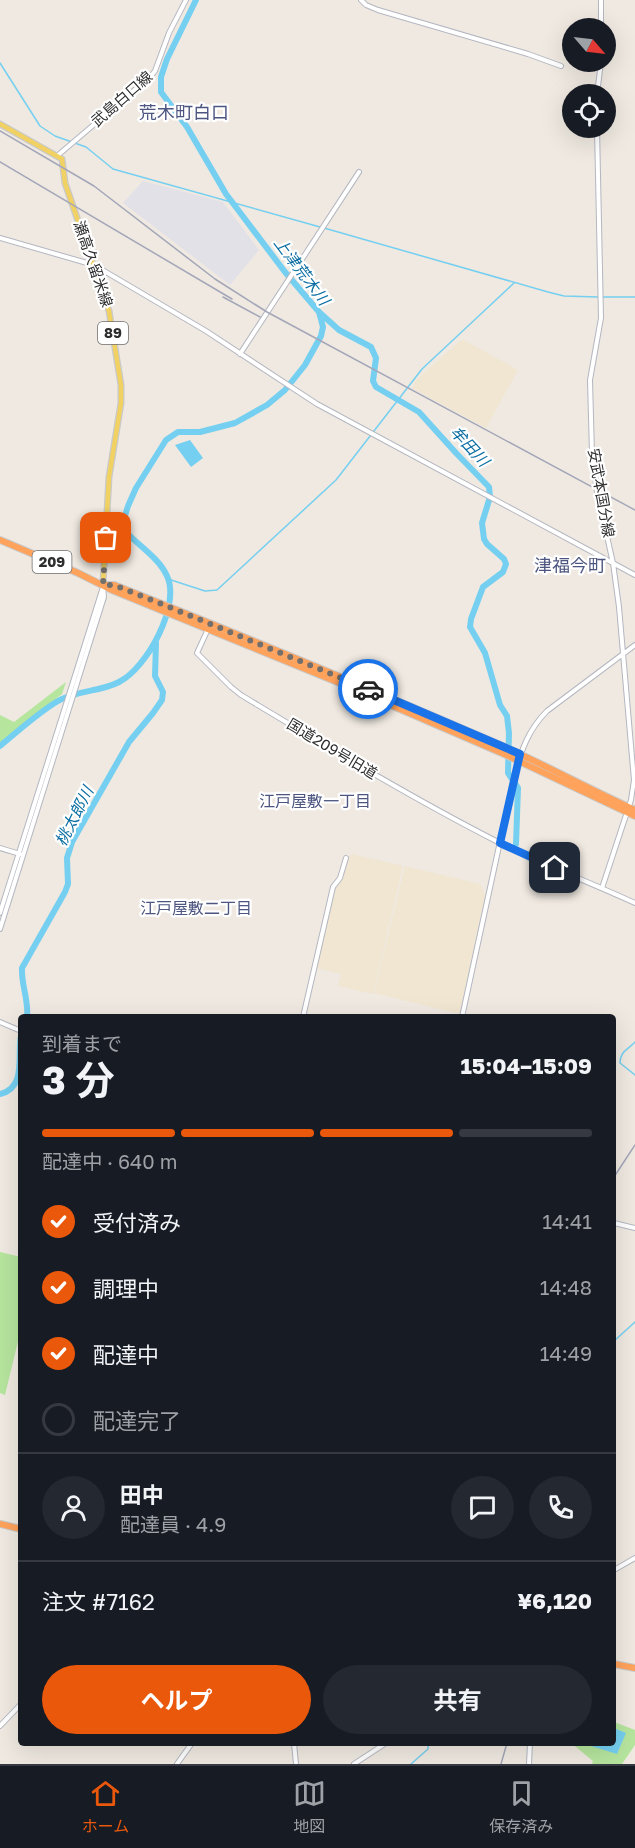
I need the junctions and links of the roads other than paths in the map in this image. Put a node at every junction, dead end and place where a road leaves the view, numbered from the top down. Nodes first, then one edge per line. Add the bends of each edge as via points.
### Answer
1 (186, 0) edge
2 (361, 0) edge
3 (601, 0) edge
4 (602, 18) edge
5 (561, 66) dead end
6 (0, 124) edge
7 (597, 138) edge
8 (57, 156) junction
9 (359, 172) dead end
10 (0, 238) edge
11 (94, 266) junction
12 (240, 354) junction
13 (0, 540) edge
14 (613, 563) junction
15 (635, 574) edge
16 (103, 585) junction
17 (178, 614) junction
18 (208, 629) junction
19 (635, 645) edge
20 (625, 653) junction
21 (519, 757) junction
22 (630, 810) edge
23 (635, 816) edge
24 (500, 843) junction
25 (0, 848) edge
26 (21, 854) junction
27 (346, 858) dead end
28 (602, 888) junction
29 (635, 903) edge
30 (0, 913) edge
31 (0, 929) edge
32 (304, 1014) edge
33 (463, 1014) edge
34 (0, 1022) edge
35 (18, 1030) edge
36 (616, 1223) edge
37 (635, 1228) edge
38 (0, 1524) edge
39 (18, 1528) edge
40 (635, 1558) edge
41 (616, 1569) edge
42 (616, 1664) edge
43 (635, 1668) edge
44 (18, 1707) edge
45 (0, 1726) edge
46 (190, 1746) edge
47 (294, 1746) edge
48 (381, 1746) edge
49 (530, 1746) edge
50 (177, 1764) edge
51 (296, 1764) edge
52 (354, 1764) edge
53 (529, 1764) edge

1 - 8 street, 武島白口線 via 151,76
2 - 5 street via 378,10
3 - 4 street
6 - 8 main road
7 - 14 street, 安武本国分線 via 601,318 590,380 592,454
8 - 11 main road, 瀬高久留米線 / 89 via 62,159 65,183
9 - 12 street
10 - 11 street
11 - 12 street
11 - 16 main road, 瀬高久留米線 / 89 via 110,311 121,403 111,457
12 - 14 street via 338,416
13 - 16 highway, 209
14 - 15 street
14 - 20 street, 安武本国分線
16 - 17 highway, 209
16 - 26 street
16 - 26 street via 105,597
17 - 18 highway, 209
17 - 21 highway, 209
18 - 21 highway, 209
18 - 24 street, 国道209号旧道 via 197,653 231,687 367,771
19 - 20 street
20 - 21 street via 547,711 536,722
20 - 22 street, 安武本国分線 via 634,780
21 - 22 highway, 209
21 - 24 street
22 - 23 highway, 209
22 - 28 street, 安武本国分線
24 - 28 street
24 - 33 street
25 - 26 street
26 - 30 street
26 - 31 street
27 - 32 street via 333,887
28 - 29 street
34 - 35 street
36 - 37 street
38 - 39 highway
40 - 41 street
42 - 43 highway
44 - 45 street
46 - 50 street
47 - 51 street
48 - 52 street
49 - 53 street

